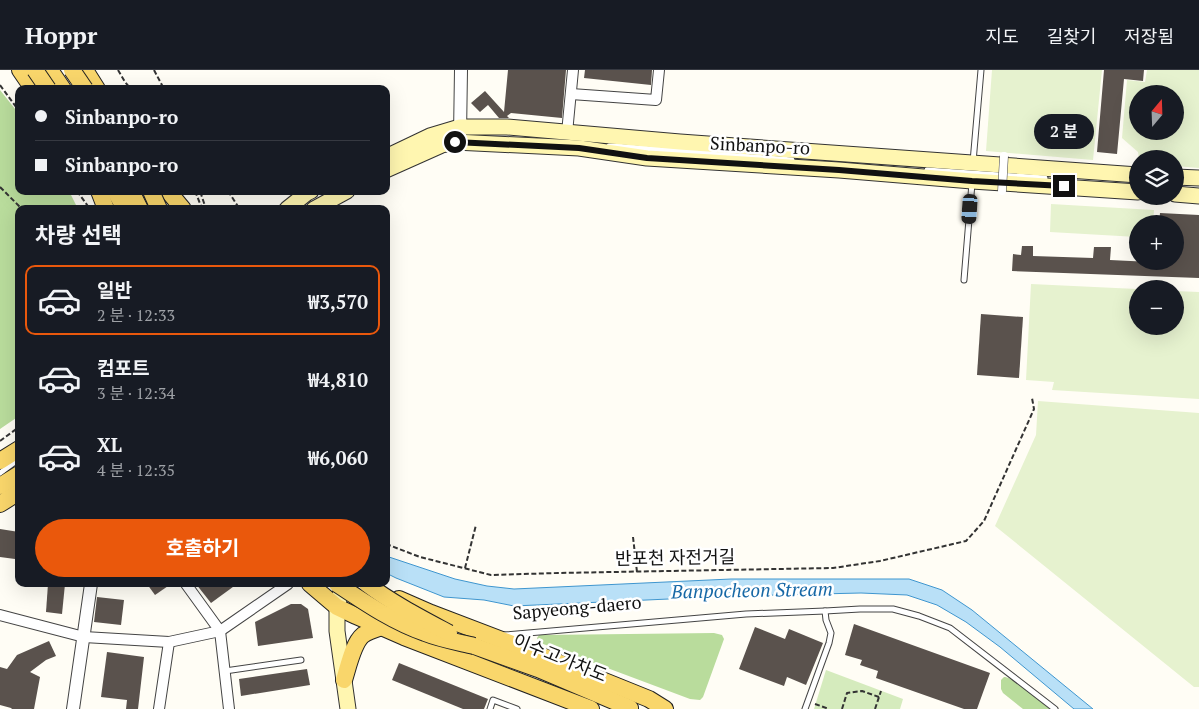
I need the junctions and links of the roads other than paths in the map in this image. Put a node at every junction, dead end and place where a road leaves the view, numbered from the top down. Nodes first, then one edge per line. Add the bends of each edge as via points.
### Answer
1 (20, 70) edge
2 (35, 70) edge
3 (50, 70) edge
4 (62, 70) edge
5 (72, 70) edge
6 (85, 70) edge
7 (461, 70) edge
8 (573, 70) edge
9 (659, 70) edge
10 (982, 70) edge
11 (30, 85) edge
12 (45, 85) edge
13 (60, 85) edge
14 (72, 85) edge
15 (82, 85) edge
16 (94, 85) edge
17 (571, 94) junction
18 (569, 133) junction
19 (460, 135) junction
20 (816, 152) junction
21 (390, 155) edge
22 (1004, 156) dead end
23 (794, 157) dead end
24 (844, 159) dead end
25 (390, 168) edge
26 (973, 171) junction
27 (1129, 175) edge
28 (1184, 178) edge
29 (1199, 178) edge
30 (1050, 179) dead end
31 (1129, 179) edge
32 (1184, 182) edge
33 (1199, 183) edge
34 (1002, 191) dead end
35 (1129, 191) edge
36 (171, 195) edge
37 (306, 195) edge
38 (340, 195) edge
39 (1184, 195) edge
40 (1199, 196) edge
41 (179, 205) edge
42 (292, 205) edge
43 (321, 205) edge
44 (964, 280) dead end
45 (15, 452) edge
46 (0, 461) edge
47 (15, 462) edge
48 (0, 473) edge
49 (15, 477) edge
50 (0, 486) edge
51 (15, 495) edge
52 (0, 504) edge
53 (91, 587) edge
54 (188, 587) edge
55 (284, 587) edge
56 (316, 587) edge
57 (372, 587) edge
58 (374, 587) edge
59 (338, 597) edge
60 (411, 608) junction
61 (825, 611) junction
62 (431, 613) junction
63 (0, 615) edge
64 (382, 627) junction
65 (220, 631) junction
66 (404, 636) junction
67 (491, 636) junction
68 (84, 637) junction
69 (169, 642) junction
70 (474, 646) junction
71 (301, 660) dead end
72 (224, 671) junction
73 (344, 680) junction
74 (74, 709) edge
75 (159, 709) edge
76 (229, 709) edge
77 (348, 709) edge
78 (490, 709) edge
79 (517, 709) edge
80 (592, 709) edge
81 (631, 709) edge
82 (665, 709) edge
83 (805, 709) edge
84 (1055, 709) edge

1 - 11 main road
2 - 12 main road, bridge
3 - 13 main road
4 - 14 main road
5 - 15 main road, bridge
6 - 16 main road
7 - 19 street
8 - 17 street
9 - 17 street via 656,100
10 - 26 lane
17 - 18 street
18 - 19 main road, Sinbanpo-ro via 507,127
18 - 20 main road, Sinbanpo-ro
18 - 23 lane via 610,143
19 - 21 main road, Sinbanpo-ro via 430,136
19 - 25 main road, Sinbanpo-ro
19 - 26 main road, Sinbanpo-ro via 647,158 825,169
20 - 24 lane
20 - 26 main road, Sinbanpo-ro
22 - 34 street, bridge
26 - 26 lane via 944,167 925,168
26 - 27 main road, Sinbanpo-ro
26 - 30 lane
26 - 31 lane
26 - 35 main road, Sinbanpo-ro
26 - 44 lane
28 - 29 main road
32 - 33 lane
36 - 41 main road
37 - 42 main road
38 - 43 main road
39 - 40 main road
45 - 46 main road
47 - 48 lane
49 - 50 main road
51 - 52 main road
53 - 68 street
54 - 65 street
55 - 65 street
56 - 59 main road
57 - 70 main road, 이수고가차도, bridge
58 - 62 main road, Sapyeong-daero
59 - 60 main road
59 - 64 main road
59 - 70 main road, 이수고가차도, bridge via 366,604 425,633
59 - 73 main road via 337,631
60 - 62 main road
60 - 66 main road via 394,612 392,617 391,623
61 - 67 lane, Sapyeong-daero via 746,614
61 - 83 lane via 831,633 829,643
61 - 84 lane, Sapyeong-daero via 893,609 950,628
62 - 67 main road, Sapyeong-daero
63 - 68 street
64 - 66 main road
64 - 73 main road via 360,639
65 - 69 street
65 - 72 street
66 - 80 main road
67 - 82 main road, Sapyeong-daero via 649,699
68 - 69 street
68 - 74 street
69 - 75 street
70 - 81 main road, 이수고가차도
71 - 72 lane
72 - 76 street
73 - 77 main road
78 - 79 lane via 493,700

